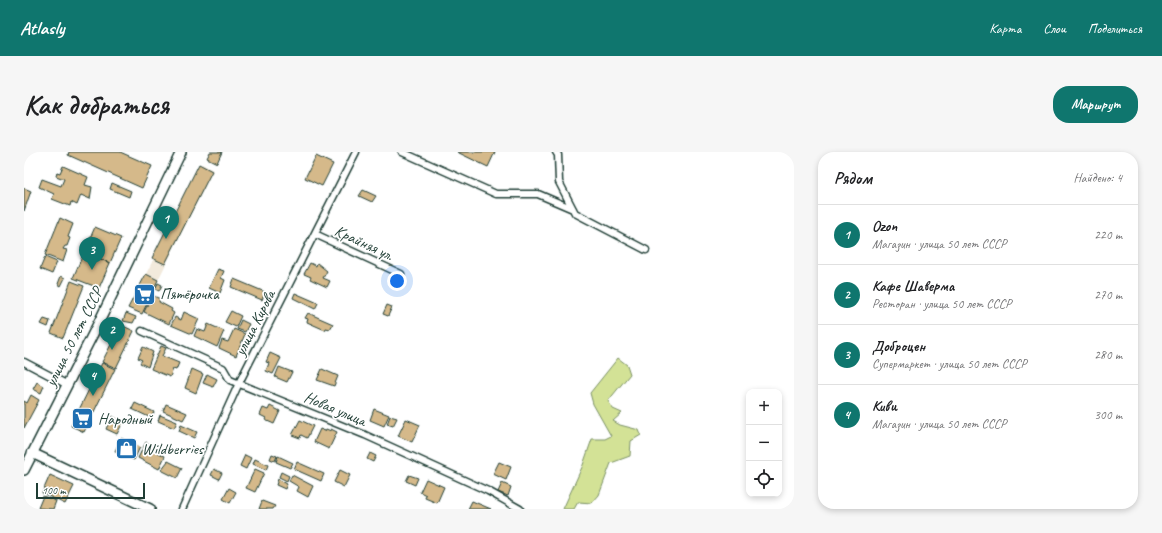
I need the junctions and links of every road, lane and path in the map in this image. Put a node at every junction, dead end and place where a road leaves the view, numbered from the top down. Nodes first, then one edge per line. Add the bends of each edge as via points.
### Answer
1 (181, 152) edge
2 (356, 152) edge
3 (402, 152) edge
4 (556, 152) edge
5 (573, 210) junction
6 (315, 234) junction
7 (646, 250) dead end
8 (401, 274) dead end
9 (142, 331) dead end
10 (24, 362) edge
11 (239, 383) junction
12 (66, 384) junction
13 (32, 453) junction
14 (24, 470) edge
15 (150, 509) edge
16 (182, 509) edge
17 (520, 509) edge

1 - 12 main road, улица 50 лет СССР via 100,320
2 - 6 street, улица Кирова
3 - 5 street via 496,194 538,194
4 - 5 street via 559,182
5 - 7 street
6 - 8 street, Крайняя ул.
6 - 11 street, улица Кирова
9 - 11 street, Новая улица via 223,368 230,380
10 - 12 street
11 - 16 street, улица Кирова
11 - 17 street, Новая улица via 365,435 488,491
12 - 13 main road, улица 50 лет СССР
13 - 14 main road, улица 50 лет СССР
13 - 15 main road

